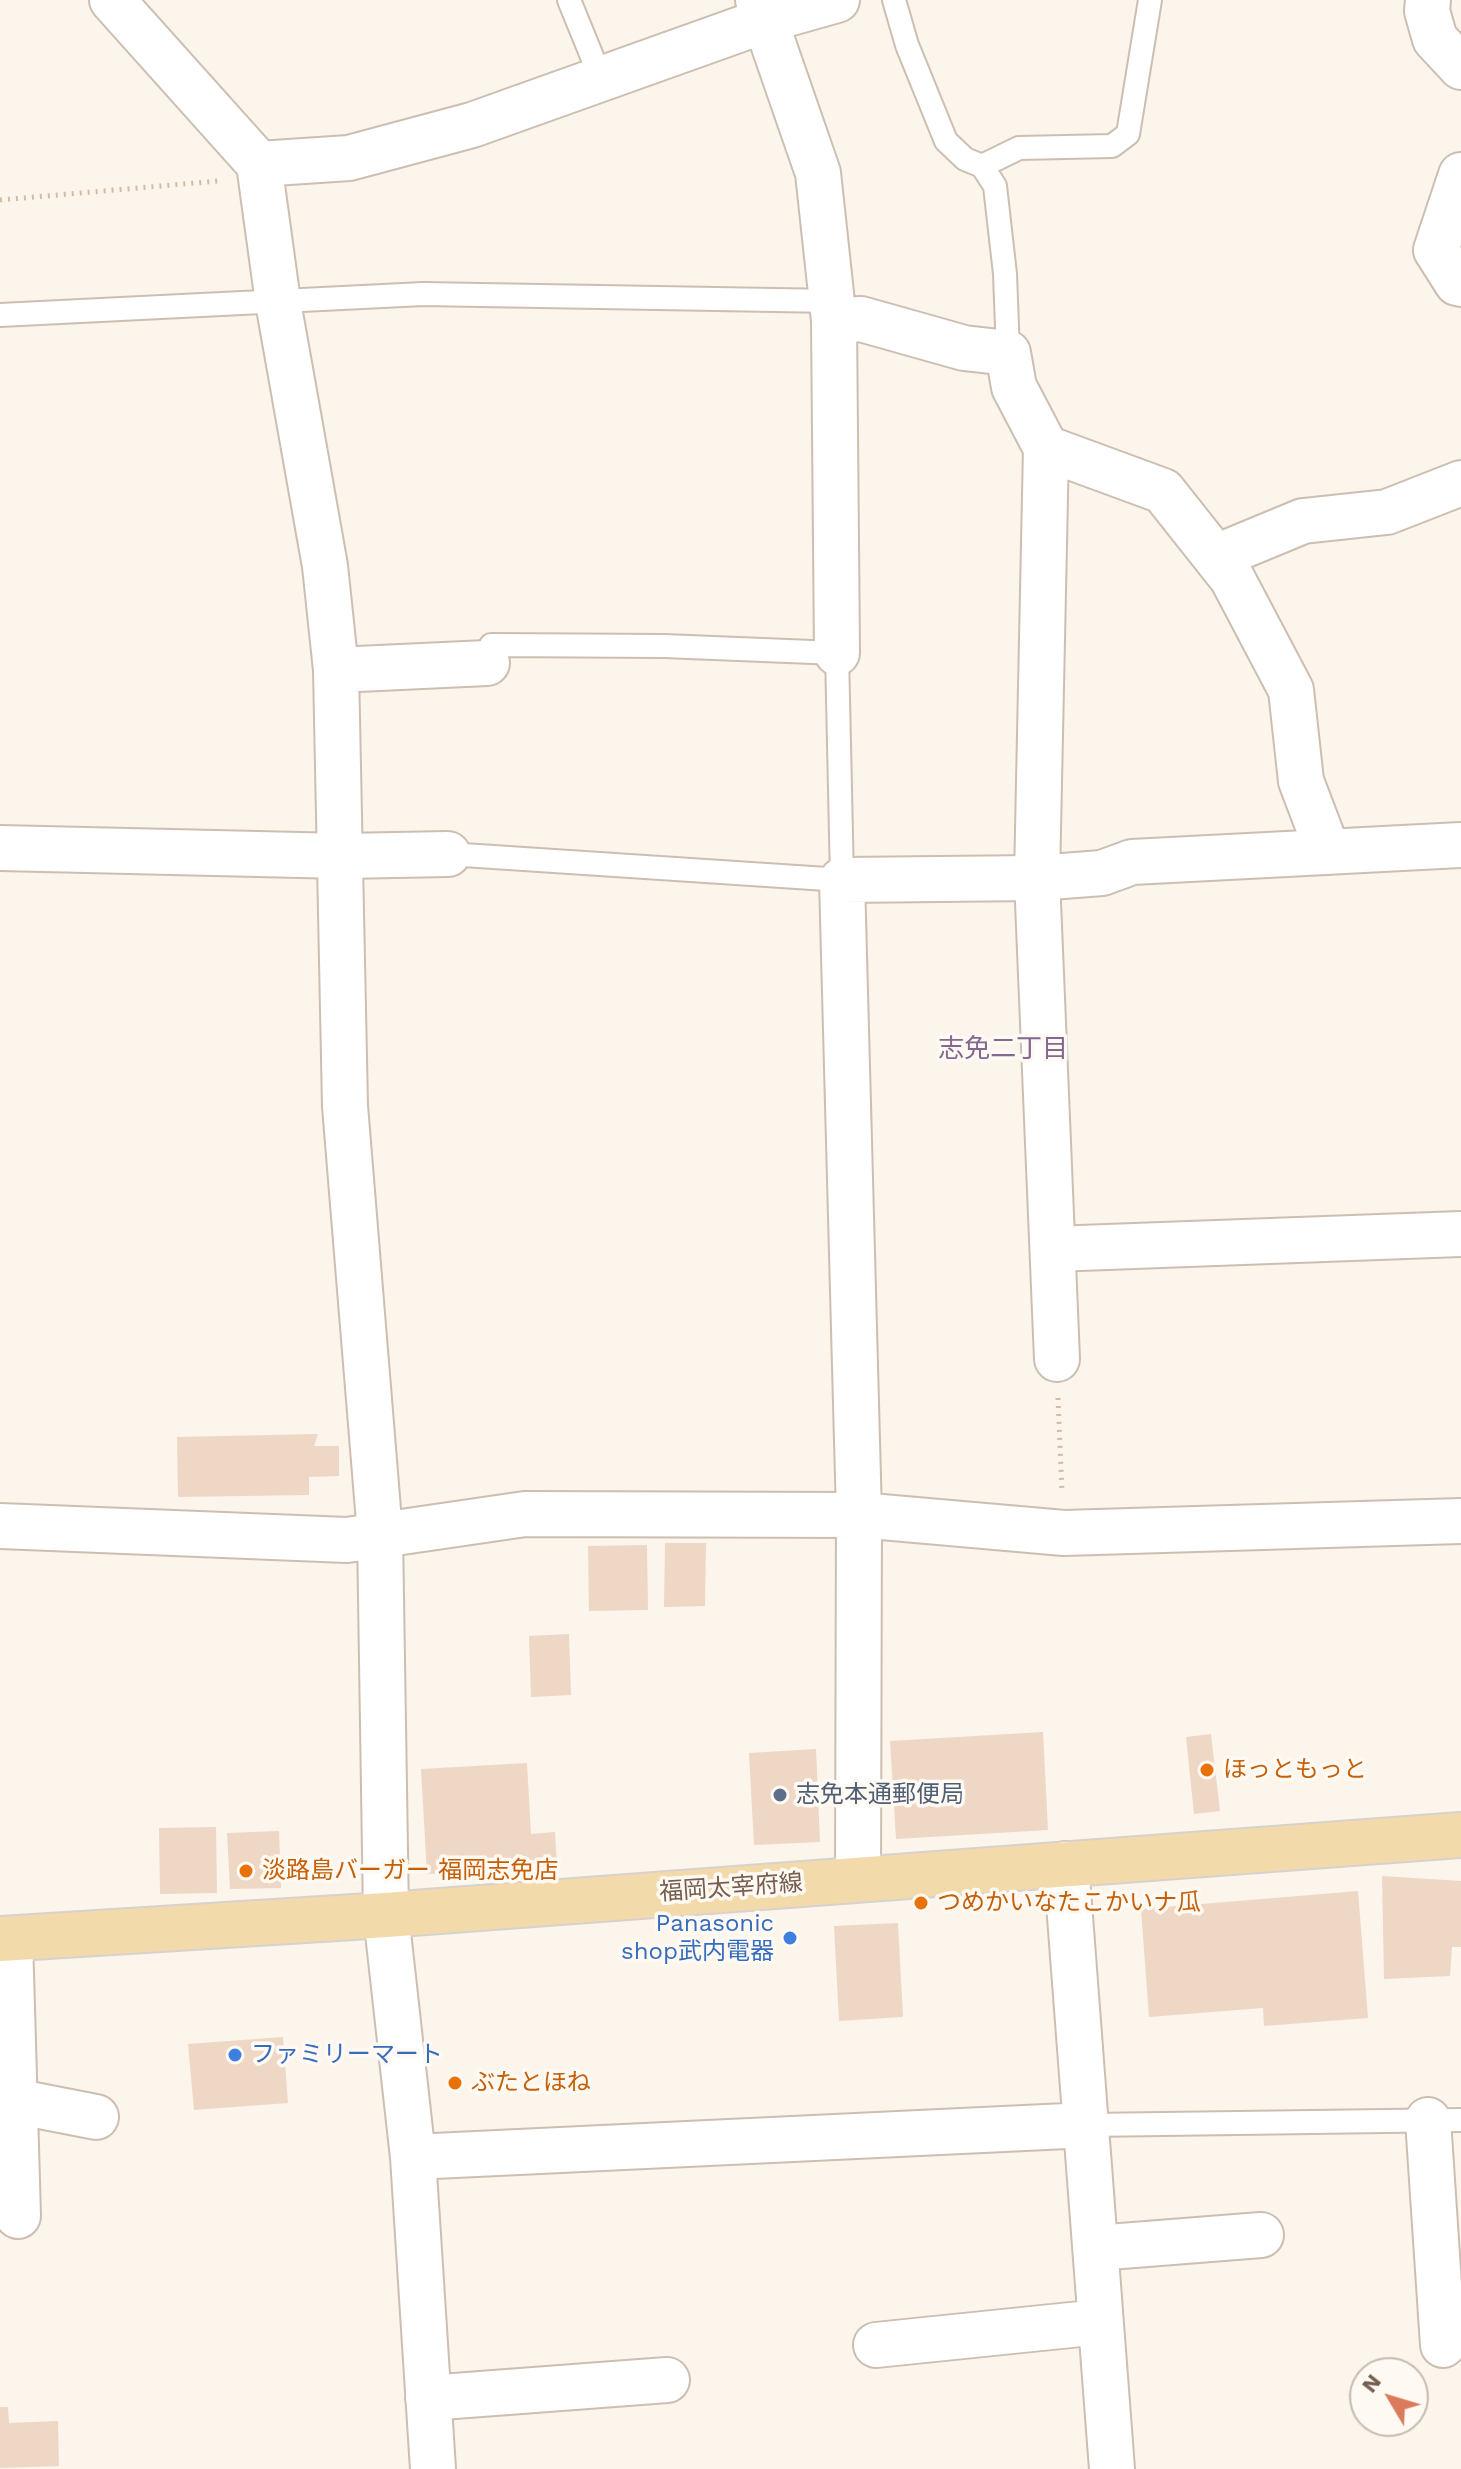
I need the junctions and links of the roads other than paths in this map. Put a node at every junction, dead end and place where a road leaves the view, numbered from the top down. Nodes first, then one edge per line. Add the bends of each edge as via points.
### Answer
1 (112, 0) edge
2 (569, 0) edge
3 (837, 0) edge
4 (894, 0) edge
5 (1150, 0) edge
6 (1428, 0) edge
7 (762, 10) edge
8 (1461, 67) edge
9 (602, 81) junction
10 (982, 166) junction
11 (260, 171) junction
12 (1461, 175) edge
13 (1461, 284) edge
14 (278, 302) junction
15 (834, 311) junction
16 (0, 315) edge
17 (1008, 353) junction
18 (1046, 448) junction
19 (1461, 483) edge
20 (1216, 557) junction
21 (837, 653) junction
22 (487, 663) joint
23 (336, 670) junction
24 (1461, 845) edge
25 (0, 848) edge
26 (1328, 852) junction
27 (448, 854) joint
28 (343, 856) junction
29 (1037, 878) junction
30 (842, 880) junction
31 (1461, 1234) edge
32 (1053, 1249) junction
33 (1057, 1359) road end
34 (859, 1515) junction
35 (1461, 1521) edge
36 (0, 1526) edge
37 (380, 1534) junction
38 (1461, 1835) edge
39 (1066, 1864) junction
40 (858, 1878) junction
41 (386, 1915) junction
42 (5, 1939) edge
43 (14, 2101) junction
44 (96, 2117) dead end
45 (1444, 2120) edge
46 (1088, 2125) junction
47 (413, 2157) junction
48 (8, 2164) edge
49 (18, 2216) dead end
50 (1261, 2235) dead end
51 (1096, 2248) junction
52 (1100, 2322) junction
53 (876, 2345) dead end
54 (1443, 2345) dead end
55 (667, 2380) dead end
56 (428, 2398) junction
57 (433, 2469) edge
58 (1112, 2469) edge

1 - 11 street
2 - 9 lane
3 - 7 street
4 - 10 lane via 946,141
5 - 10 lane via 1128,134 1112,146 1019,148
6 - 8 street via 1435,39
7 - 9 street
7 - 15 street via 818,173
9 - 11 street via 472,125 349,158
10 - 17 lane via 995,186
11 - 14 street
12 - 13 street via 1436,250
14 - 15 lane via 423,294
14 - 16 lane
14 - 23 street via 325,566
15 - 17 street via 964,348
15 - 21 street
17 - 18 street via 1014,387
18 - 20 street via 1163,491
18 - 29 street
19 - 20 street via 1387,512 1303,521
20 - 26 street via 1291,690 1301,781
21 - 22 lane via 491,645
21 - 30 lane
22 - 23 street
23 - 28 street
24 - 26 street
25 - 28 street
26 - 29 street via 1132,862 1102,873
27 - 28 street
27 - 30 lane
28 - 37 street via 345,1106
29 - 30 street
29 - 32 street
30 - 34 street
31 - 32 street
32 - 33 street
34 - 35 street via 1064,1533
34 - 37 street via 525,1514
34 - 40 street
36 - 37 street via 347,1540
37 - 41 street
38 - 39 main road, 福岡太宰府線
39 - 40 main road, 福岡太宰府線
39 - 46 street
40 - 41 main road, 福岡太宰府線
41 - 42 main road, 福岡太宰府線
41 - 47 street
42 - 43 street
43 - 44 street
43 - 48 street
45 - 46 lane
45 - 54 street
46 - 47 street
46 - 51 street
47 - 56 street
48 - 49 street
50 - 51 street
51 - 52 street
52 - 53 street
52 - 58 street
55 - 56 street
56 - 57 street

